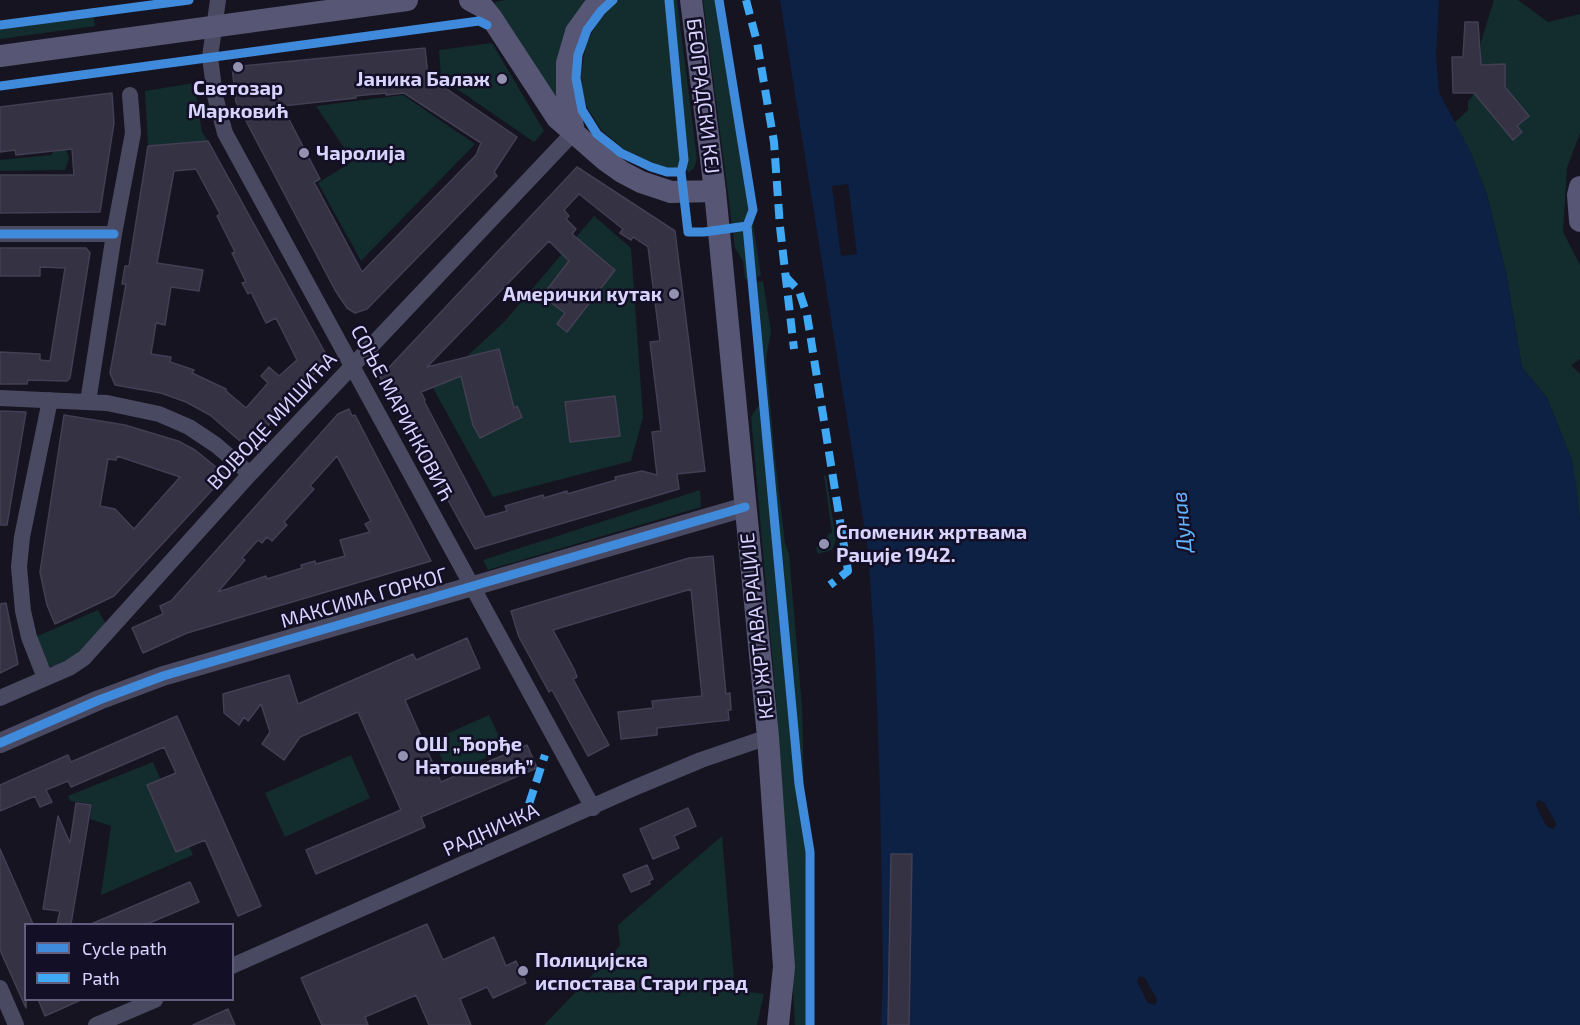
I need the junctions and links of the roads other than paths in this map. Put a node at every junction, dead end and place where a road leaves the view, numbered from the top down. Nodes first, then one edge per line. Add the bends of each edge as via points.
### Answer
1 (218, 0) edge
2 (407, 0) edge
3 (470, 0) edge
4 (599, 0) edge
5 (691, 0) edge
6 (214, 27) junction
7 (0, 56) edge
8 (130, 95) dead end
9 (574, 132) junction
10 (1580, 186) edge
11 (715, 191) junction
12 (1580, 221) edge
13 (0, 234) edge
14 (114, 234) junction
15 (352, 365) junction
16 (0, 398) edge
17 (50, 400) junction
18 (88, 402) junction
19 (250, 474) junction
20 (745, 507) junction
21 (471, 586) junction
22 (45, 678) junction
23 (0, 698) edge
24 (768, 737) junction
25 (0, 743) edge
26 (592, 808) junction
27 (234, 965) edge
28 (783, 967) junction
29 (0, 988) edge
30 (150, 1001) edge
31 (16, 1025) edge
32 (96, 1025) edge
33 (778, 1025) edge
34 (792, 1025) edge

1 - 6 street, СОЊЕ МАРИНКОВИЋ
2 - 6 main road
3 - 9 main road via 491,17 557,118
4 - 9 main road via 576,32 567,63 567,95
5 - 11 main road, БЕОГРАДСКИ КЕЈ
6 - 7 main road
6 - 15 street, СОЊЕ МАРИНКОВИЋ via 210,57 225,133
8 - 14 street via 133,133
9 - 11 main road via 613,166 640,182 671,192
9 - 15 street, ВОЈВОДЕ МИШИЋА
10 - 12 main road
11 - 20 main road, КЕЈ ЖРТАВА РАЦИЈЕ
13 - 14 street
14 - 18 street
15 - 19 street, ВОЈВОДЕ МИШИЋА
15 - 21 street, СОЊЕ МАРИНКОВИЋ
16 - 17 street
17 - 18 street
17 - 22 street via 19,567 27,628
18 - 19 street via 120,405 172,419 216,445
19 - 22 street, ВОЈВОДЕ МИШИЋА via 84,658
20 - 21 street, МАКСИМА ГОРКОГ
20 - 24 main road, КЕЈ ЖРТАВА РАЦИЈЕ
21 - 25 street, МАКСИМА ГОРКОГ via 163,676
21 - 26 street, СОЊЕ МАРИНКОВИЋ
22 - 23 street
24 - 26 street, РАДНИЧКА via 702,760
24 - 28 main road, КЕЈ ЖРТАВА РАЦИЈЕ
26 - 27 street, РАДНИЧКА
28 - 33 main road, КЕЈ ЖРТАВА РАЦИЈЕ
28 - 34 main road
29 - 31 street
30 - 32 street

